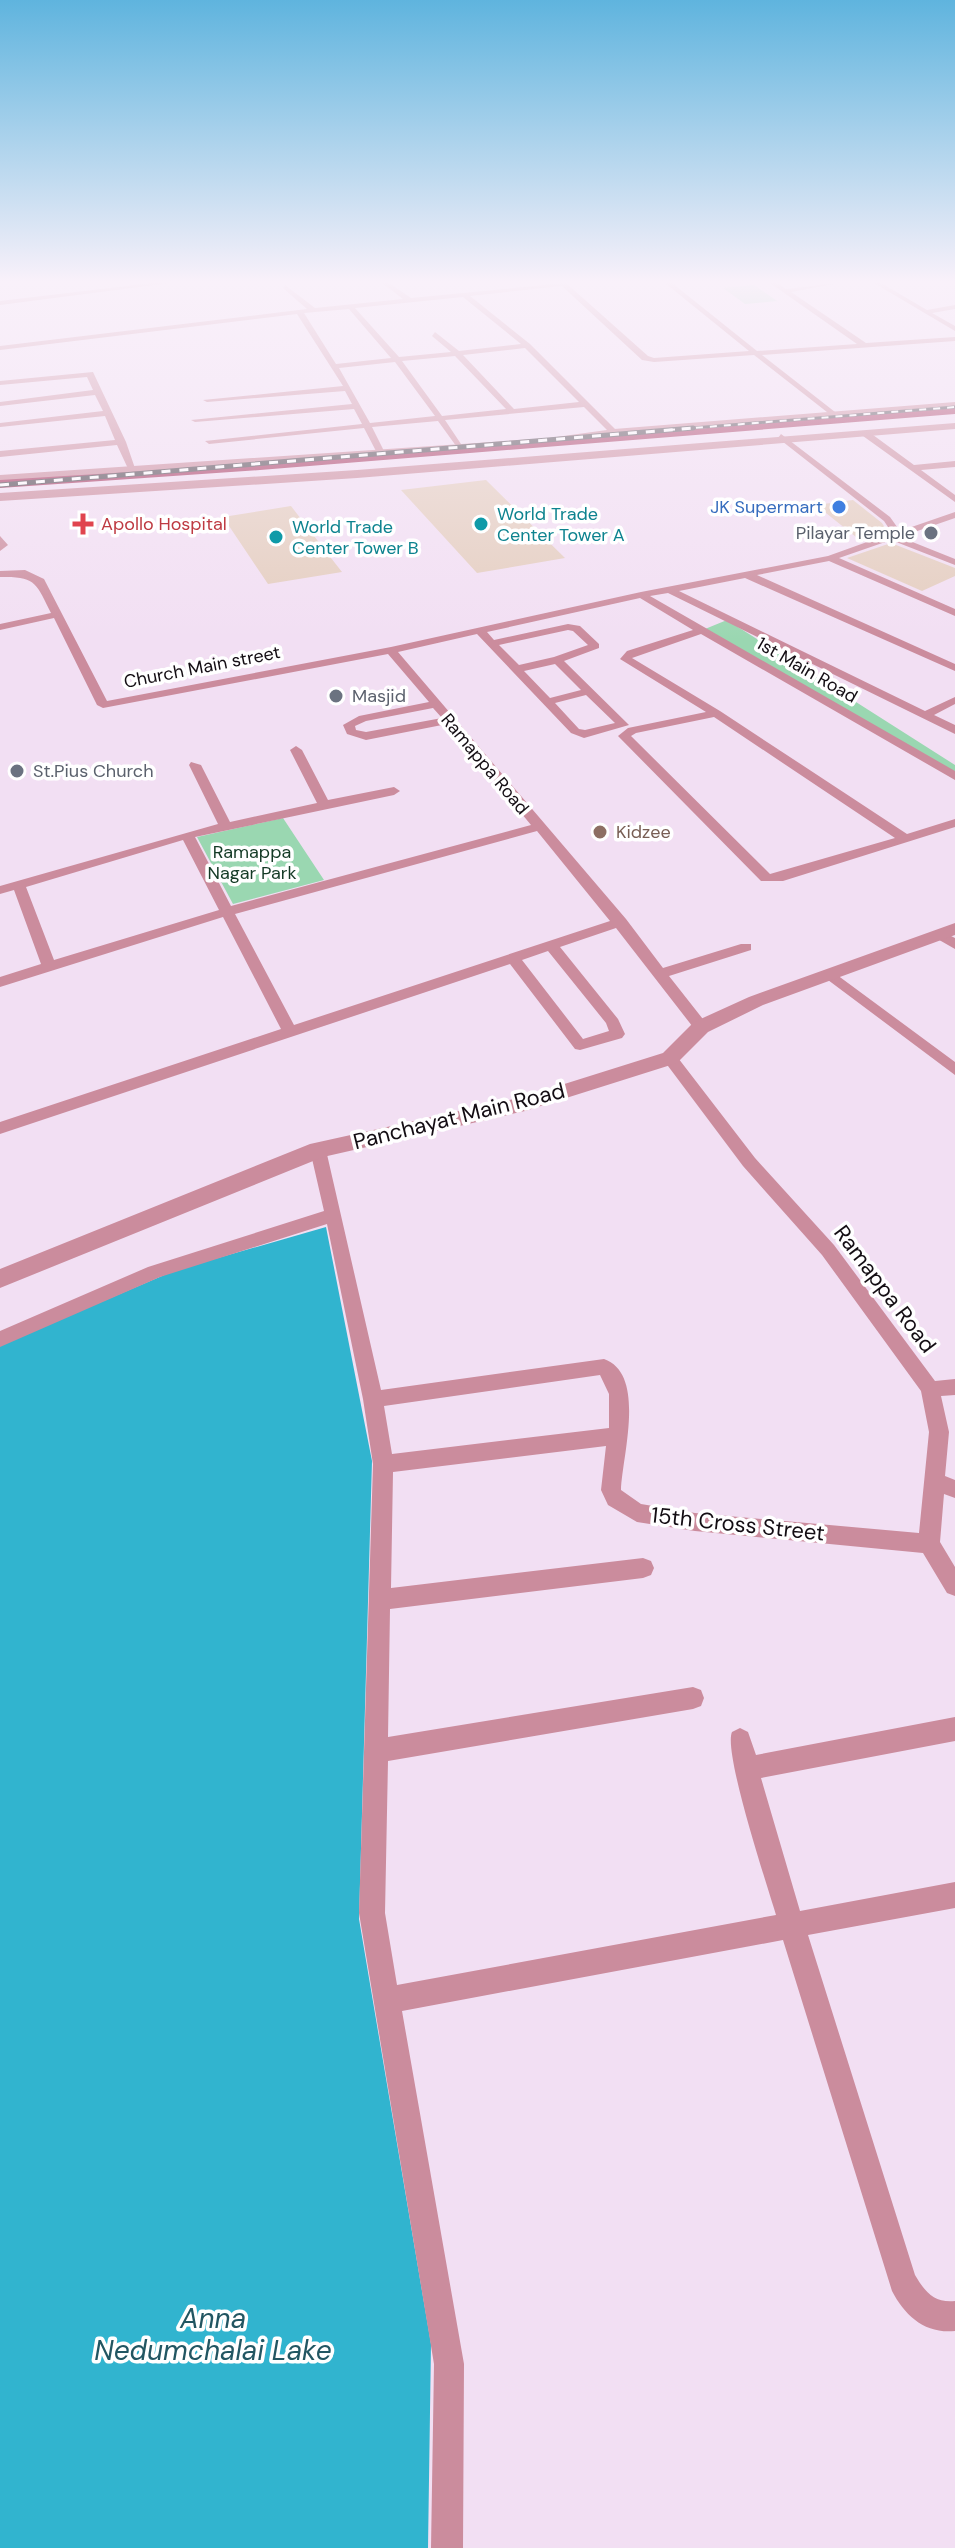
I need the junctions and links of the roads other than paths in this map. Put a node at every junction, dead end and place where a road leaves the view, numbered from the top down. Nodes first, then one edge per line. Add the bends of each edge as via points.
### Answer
1 (354, 402) edge
2 (428, 402) edge
3 (504, 402) edge
4 (817, 402) edge
5 (103, 403) joint
6 (585, 404) joint
7 (356, 406) junction
8 (955, 408) edge
9 (513, 412) junction
10 (108, 413) junction
11 (0, 414) edge
12 (440, 419) junction
13 (838, 419) junction
14 (955, 419) edge
15 (195, 420) dead end
16 (0, 425) edge
17 (955, 426) edge
18 (368, 427) junction
19 (47, 430) dead end
20 (614, 432) junction
21 (866, 434) junction
22 (0, 436) edge
23 (785, 439) junction
24 (209, 441) dead end
25 (122, 442) junction
26 (542, 443) junction
27 (459, 447) junction
28 (381, 453) junction
29 (0, 454) edge
30 (483, 455) junction
31 (955, 464) edge
32 (911, 468) junction
33 (134, 473) junction
34 (0, 482) edge
35 (174, 484) junction
36 (0, 495) edge
37 (955, 499) edge
38 (955, 515) edge
39 (895, 535) junction
40 (0, 539) edge
41 (0, 548) edge
42 (830, 558) junction
43 (955, 562) edge
44 (0, 574) edge
45 (748, 575) junction
46 (670, 590) junction
47 (641, 595) junction
48 (955, 613) edge
49 (59, 614) junction
50 (0, 627) edge
51 (479, 630) junction
52 (703, 630) junction
53 (493, 643) junction
54 (391, 650) junction
55 (557, 660) junction
56 (955, 668) edge
57 (518, 669) junction
58 (590, 691) junction
59 (955, 700) edge
60 (547, 702) junction
61 (436, 704) junction
62 (716, 713) junction
63 (925, 715) junction
64 (449, 720) junction
65 (955, 730) edge
66 (296, 750) dead end
67 (195, 765) dead end
68 (955, 776) edge
69 (394, 791) dead end
70 (324, 805) junction
71 (955, 823) edge
72 (226, 827) junction
73 (537, 827) junction
74 (187, 835) junction
75 (904, 838) junction
76 (18, 884) junction
77 (0, 890) edge
78 (226, 912) junction
79 (621, 922) junction
80 (950, 936) edge
81 (551, 945) junction
82 (746, 947) dead end
83 (513, 958) junction
84 (49, 966) junction
85 (660, 974) junction
86 (829, 974) junction
87 (0, 982) edge
88 (701, 1027) junction
89 (290, 1032) junction
90 (670, 1058) junction
91 (955, 1070) edge
92 (0, 1128) edge
93 (318, 1150) junction
94 (334, 1215) junction
95 (0, 1279) edge
96 (0, 1339) edge
97 (955, 1387) edge
98 (930, 1389) junction
99 (373, 1399) junction
100 (617, 1436) junction
101 (383, 1464) junction
102 (933, 1481) junction
103 (955, 1489) edge
104 (929, 1544) junction
105 (643, 1568) dead end
106 (955, 1586) edge
107 (379, 1600) junction
108 (693, 1698) dead end
109 (955, 1729) edge
110 (740, 1740) dead end
111 (375, 1751) junction
112 (745, 1769) junction
113 (955, 1895) edge
114 (791, 1925) junction
115 (388, 2000) junction
116 (955, 2316) edge
117 (447, 2548) edge

1 - 7 street
2 - 12 street
3 - 9 street
4 - 13 street
5 - 10 street
5 - 11 street
6 - 9 street
6 - 20 street
7 - 15 street
7 - 18 street
8 - 13 main road
9 - 12 street
10 - 16 street
10 - 25 street
12 - 18 street
12 - 27 street
13 - 20 street
13 - 26 main road
14 - 23 main road
17 - 21 street
18 - 24 street
18 - 28 street
19 - 22 street
20 - 26 street
21 - 23 street
21 - 32 street
23 - 30 main road
23 - 35 street
23 - 39 street via 887,519
25 - 29 street
25 - 33 street
26 - 27 street
26 - 30 main road
27 - 28 street
28 - 33 street
30 - 33 main road
30 - 35 main road
31 - 32 street
32 - 37 street
33 - 34 main road
35 - 36 street
38 - 39 street
39 - 42 street
39 - 43 street
40 - 41 street
42 - 45 street
42 - 48 street
44 - 49 street, Church Main street via 37,578
45 - 46 street
45 - 56 street
46 - 47 street
46 - 63 street
47 - 51 street
47 - 52 street, 1st Main Road
49 - 50 street
49 - 54 street, Church Main street via 103,705
51 - 53 street
51 - 54 street
52 - 62 street via 625,659
52 - 68 street, 1st Main Road
53 - 55 street via 568,627 595,646
53 - 57 street
54 - 61 street, Ramappa Road
55 - 57 street
55 - 58 street
57 - 60 street
58 - 60 street
58 - 60 street via 623,725 579,734
59 - 63 street
61 - 64 street, Ramappa Road
61 - 64 street via 349,725 351,732 366,736
62 - 75 street
62 - 75 street via 624,736 763,876 774,879
63 - 65 street
64 - 73 street, Ramappa Road
66 - 70 street
67 - 72 street
69 - 70 street
70 - 72 street
71 - 75 street
72 - 74 street
73 - 78 street
73 - 79 street, Ramappa Road
74 - 76 street
74 - 78 street
76 - 77 street
76 - 84 street
78 - 84 street
78 - 89 street
79 - 81 street
79 - 85 street, Ramappa Road
80 - 86 street, Panchayat Main Road
81 - 83 street
81 - 83 street via 617,1034 580,1045
82 - 85 street
83 - 89 street
84 - 87 street
85 - 88 street, Ramappa Road
86 - 88 street, Panchayat Main Road
86 - 91 street
88 - 90 street, Panchayat Main Road
89 - 92 street
90 - 93 street, Panchayat Main Road via 525,1104
90 - 98 street, Ramappa Road via 749,1162 828,1250
93 - 94 street
93 - 95 street, Panchayat Main Road
94 - 96 street via 154,1272
94 - 99 street
97 - 98 street
98 - 102 street, Ramappa Road via 939,1432
99 - 100 street via 604,1367 620,1396
99 - 101 street
100 - 101 street
100 - 104 street, 15th Cross Street via 611,1490 615,1499 637,1513
101 - 107 street
102 - 103 street
102 - 104 street, Ramappa Road
104 - 106 street
105 - 107 street
107 - 111 street
108 - 111 street
109 - 112 street
110 - 112 street
111 - 115 street via 372,1913
112 - 114 street
113 - 114 street
114 - 115 street
114 - 116 street via 902,2281 925,2311
115 - 117 street via 449,2364

